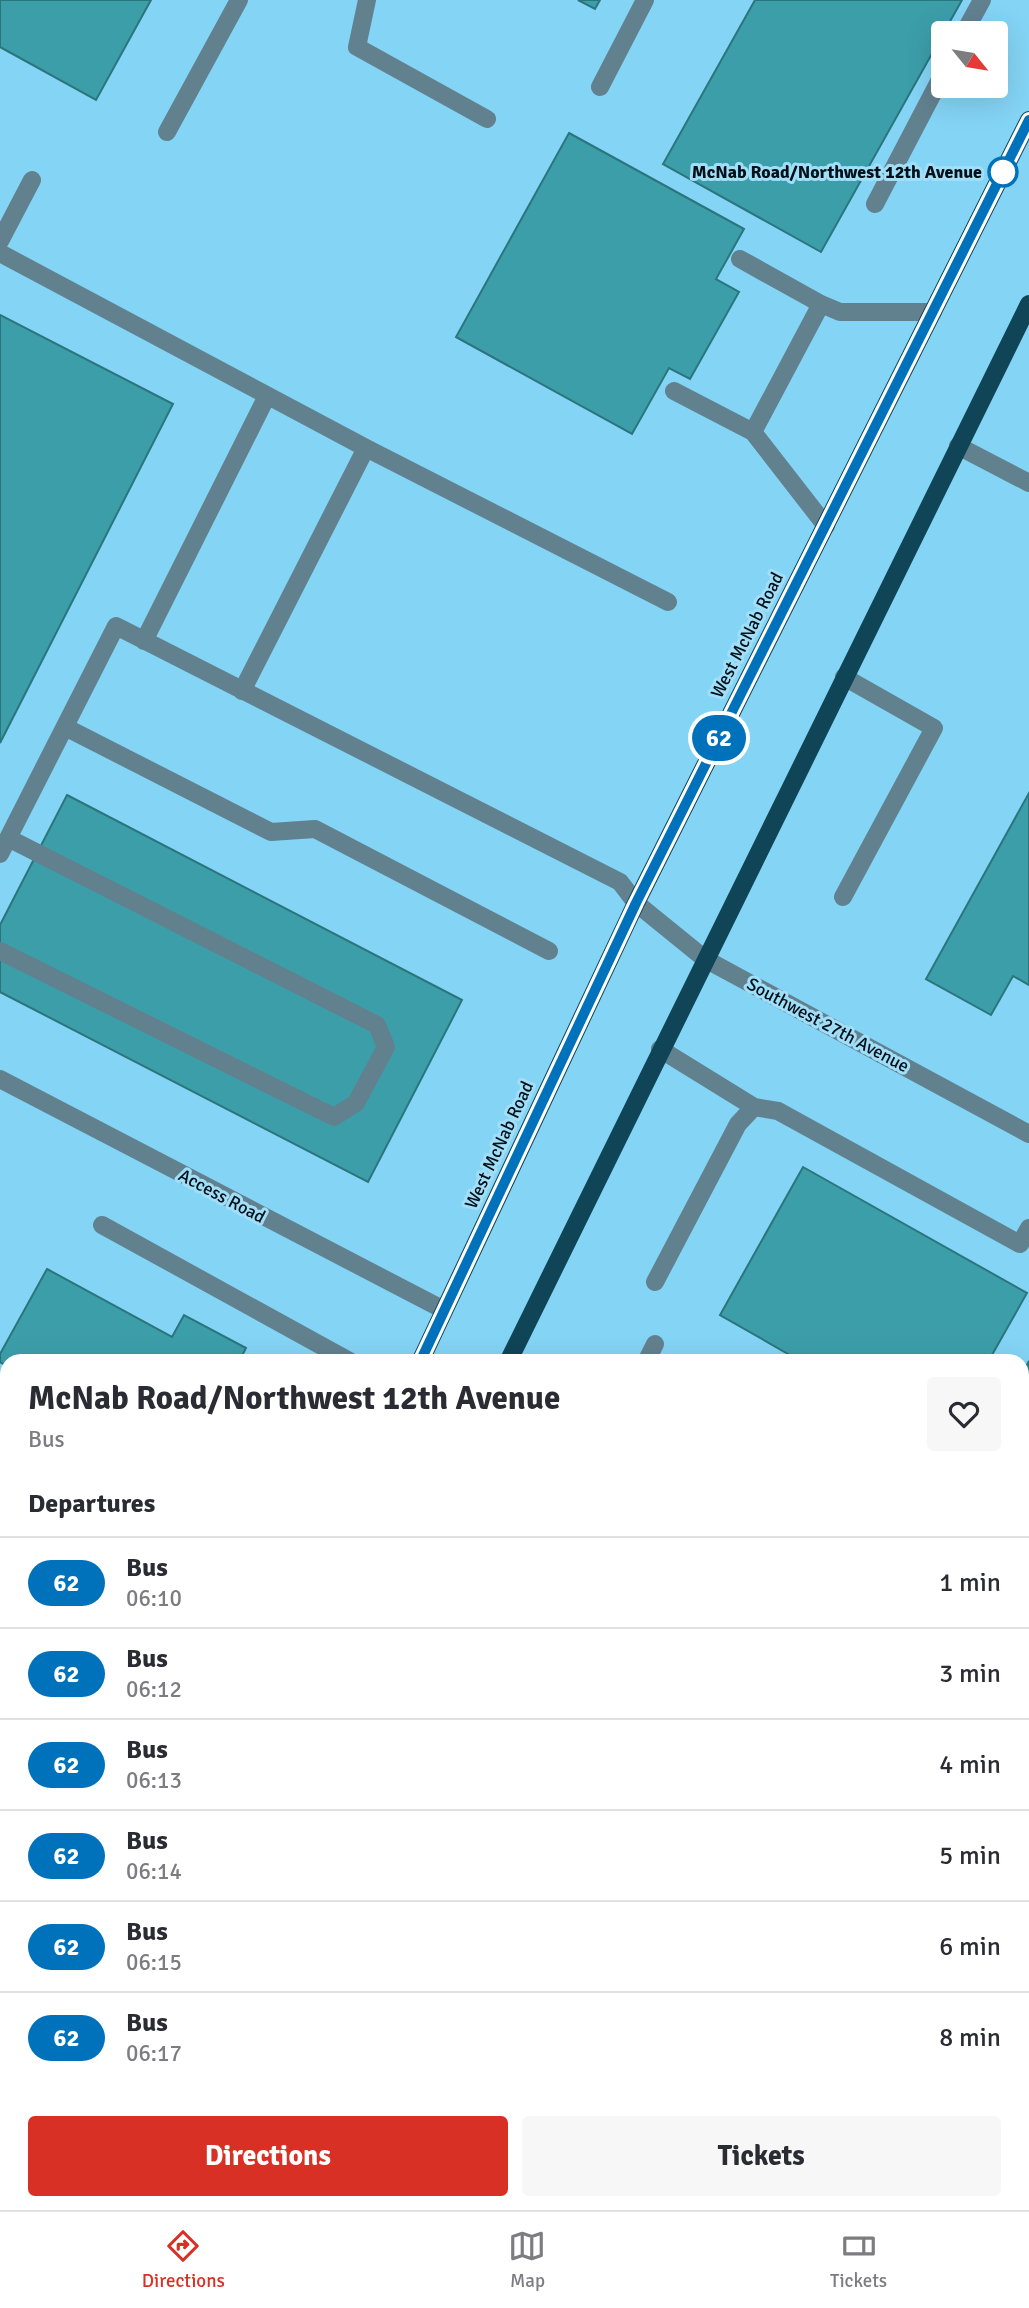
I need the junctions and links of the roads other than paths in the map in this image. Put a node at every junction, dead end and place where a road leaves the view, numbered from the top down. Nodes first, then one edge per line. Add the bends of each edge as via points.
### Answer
1 (239, 0) edge
2 (368, 0) edge
3 (645, 0) edge
4 (982, 0) edge
5 (971, 21) edge
6 (600, 87) dead end
7 (931, 97) edge
8 (487, 119) dead end
9 (1029, 120) edge
10 (167, 132) dead end
11 (32, 180) dead end
12 (875, 204) dead end
13 (0, 241) edge
14 (0, 253) edge
15 (740, 259) dead end
16 (821, 304) junction
17 (1029, 304) edge
18 (933, 312) junction
19 (674, 391) dead end
20 (267, 396) junction
21 (753, 432) junction
22 (958, 446) junction
23 (366, 448) junction
24 (1029, 483) edge
25 (826, 526) junction
26 (668, 602) dead end
27 (144, 641) junction
28 (844, 677) junction
29 (242, 691) junction
30 (65, 727) junction
31 (4, 846) edge
32 (843, 897) dead end
33 (636, 903) junction
34 (0, 951) edge
35 (549, 951) dead end
36 (705, 959) junction
37 (660, 1049) junction
38 (0, 1079) edge
39 (754, 1107) junction
40 (1029, 1134) edge
41 (102, 1225) dead end
42 (1029, 1228) edge
43 (655, 1282) dead end
44 (444, 1310) junction
45 (654, 1343) dead end
46 (336, 1354) edge
47 (424, 1354) edge
48 (512, 1354) edge
49 (649, 1354) edge

1 - 10 street
2 - 8 street via 357,47
3 - 6 street
4 - 5 street
7 - 12 street
9 - 18 main road, West McNab Road
11 - 13 street
14 - 20 street
15 - 16 street
16 - 18 street via 840,312
16 - 21 street
17 - 22 main road
18 - 25 main road, West McNab Road
19 - 21 street
20 - 23 street
20 - 27 street
21 - 25 street
22 - 24 street
22 - 28 main road
23 - 26 street
23 - 29 street
25 - 33 main road, West McNab Road
27 - 29 street, Southwest 27th Avenue
27 - 30 street, Southwest 27th Avenue via 116,626
28 - 32 street via 934,728
28 - 36 main road
29 - 33 street, Southwest 27th Avenue via 620,882
30 - 31 street
30 - 35 street via 271,832 315,829
31 - 34 street via 377,1025 386,1047 356,1103 334,1117
33 - 36 street, Southwest 27th Avenue
33 - 44 main road, West McNab Road
36 - 37 main road
36 - 40 street, Southwest 27th Avenue
37 - 39 street
37 - 48 main road
38 - 44 street, Access Road
39 - 42 street via 778,1111 1020,1244
39 - 43 street via 738,1124
41 - 46 street
44 - 47 main road, West McNab Road
45 - 49 street

